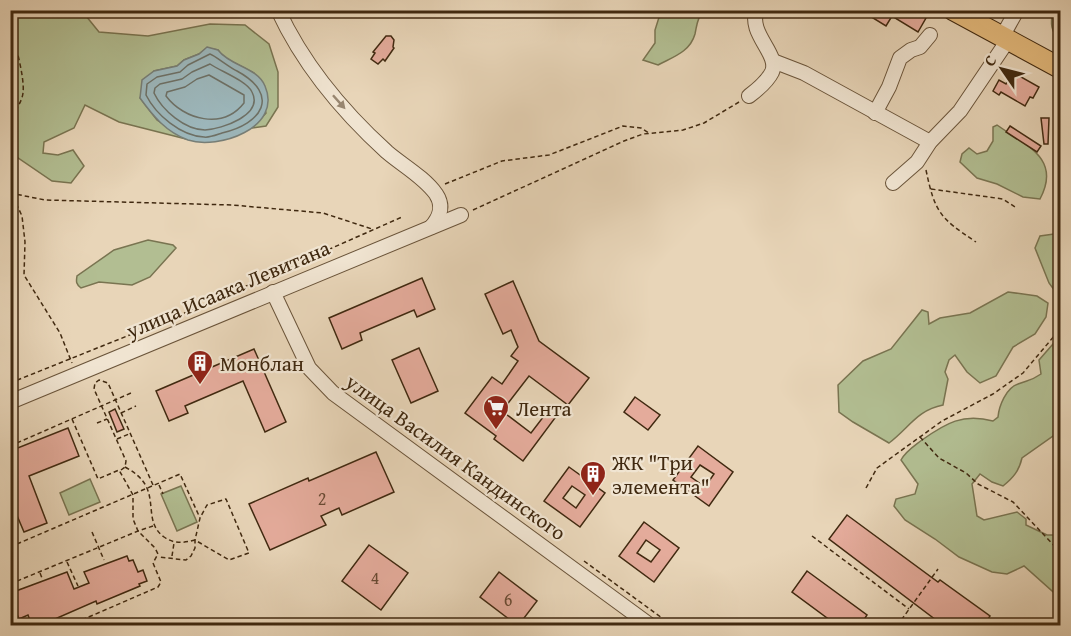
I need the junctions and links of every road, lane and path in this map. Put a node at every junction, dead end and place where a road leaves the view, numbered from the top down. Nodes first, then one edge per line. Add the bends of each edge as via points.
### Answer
1 (278, 10) edge
2 (757, 10) edge
3 (953, 10) edge
4 (1017, 10) edge
5 (10, 27) edge
6 (930, 35) dead end
7 (1005, 39) junction
8 (773, 61) junction
9 (1060, 68) edge
10 (749, 96) joint
11 (875, 112) junction
12 (10, 119) edge
13 (649, 133) junction
14 (930, 142) junction
15 (922, 154) junction
16 (893, 183) dead end
17 (445, 184) dead end
18 (930, 189) junction
19 (11, 192) edge
20 (1016, 207) dead end
21 (461, 215) joint
22 (402, 217) dead end
23 (431, 227) junction
24 (374, 230) junction
25 (976, 242) dead end
26 (273, 292) junction
27 (1060, 329) edge
28 (70, 359) junction
29 (77, 374) junction
30 (10, 383) edge
31 (131, 393) dead end
32 (115, 400) junction
33 (10, 402) edge
34 (102, 405) junction
35 (136, 406) dead end
36 (121, 413) junction
37 (72, 418) junction
38 (108, 419) junction
39 (97, 423) dead end
40 (129, 434) junction
41 (920, 437) junction
42 (117, 439) junction
43 (10, 446) edge
44 (126, 467) junction
45 (119, 470) junction
46 (158, 484) junction
47 (153, 486) junction
48 (866, 488) dead end
49 (147, 489) junction
50 (163, 494) dead end
51 (133, 495) junction
52 (200, 518) junction
53 (154, 526) junction
54 (92, 531) dead end
55 (138, 531) junction
56 (812, 536) dead end
57 (195, 540) junction
58 (10, 542) edge
59 (174, 542) junction
60 (11, 547) edge
61 (99, 547) junction
62 (1060, 552) edge
63 (157, 557) junction
64 (172, 557) junction
65 (580, 558) dead end
66 (104, 560) dead end
67 (67, 561) junction
68 (938, 569) dead end
69 (39, 572) junction
70 (42, 579) dead end
71 (10, 584) edge
72 (78, 586) dead end
73 (10, 608) edge
74 (909, 609) junction
75 (11, 612) edge
76 (18, 626) edge
77 (68, 626) edge
78 (651, 626) edge
79 (674, 626) edge
80 (897, 626) edge

1 -> 23 street via 333,95 387,152 436,194 441,211
2 - 8 street via 756,25
3 - 7 highway
4 - 7 street
5 - 12 path via 17,46 23,92
6 - 11 street via 920,47 900,58
7 - 9 highway
7 - 14 street via 960,111
8 - 10 street via 772,72
8 - 11 street via 804,73
10 - 13 path via 704,123 683,130
11 - 14 street
13 - 17 path via 623,126 549,155 502,161
13 - 21 path
14 - 15 street
15 - 16 street
15 - 18 path
18 - 20 path via 1003,200
18 - 25 path via 943,218
19 - 24 path via 45,200 232,205 322,213
19 - 28 path via 22,216 24,275 60,333
21 - 23 street, улица Исаака Левитана
22 - 24 path
23 - 26 street, улица Исаака Левитана
24 - 28 path
26 - 29 street, улица Исаака Левитана
26 - 78 street, улица Василия Кандинского via 309,368 327,388
27 - 41 path via 1023,373
28 - 29 path
28 - 30 path
29 - 33 street, улица Исаака Левитана
31 - 32 path
32 - 34 path
32 - 34 path via 108,383 99,380 94,388
32 - 36 path
34 - 37 path
34 - 38 path
35 - 36 path
36 - 40 path
37 - 43 path
37 - 45 path via 98,479
38 - 39 path
38 - 42 path
40 - 42 path
40 - 47 path
41 - 48 path via 877,468
41 - 62 path via 939,458 1014,502
42 - 44 path
44 - 45 path
44 - 49 path via 137,474
45 - 51 path
46 - 47 path
46 - 50 path
46 - 52 path via 180,474
47 - 49 path
49 - 51 path
49 - 53 path
51 - 55 path via 133,519
51 - 60 path
52 - 57 path
52 - 57 path via 207,505 226,499 249,553 229,560
53 - 55 path
53 - 59 path
54 - 61 path
55 - 61 path
55 - 63 path via 155,548
56 - 74 path
57 - 59 path
57 - 64 path via 195,548 186,560
58 - 60 path
59 - 64 path
61 - 66 path
61 - 67 path
63 - 64 path
63 - 77 path via 153,563 160,579 158,587
65 - 79 path
67 - 69 path
67 - 72 path
68 - 74 path
69 - 70 path
69 - 71 path
73 - 75 path
74 - 80 path
75 - 76 path

